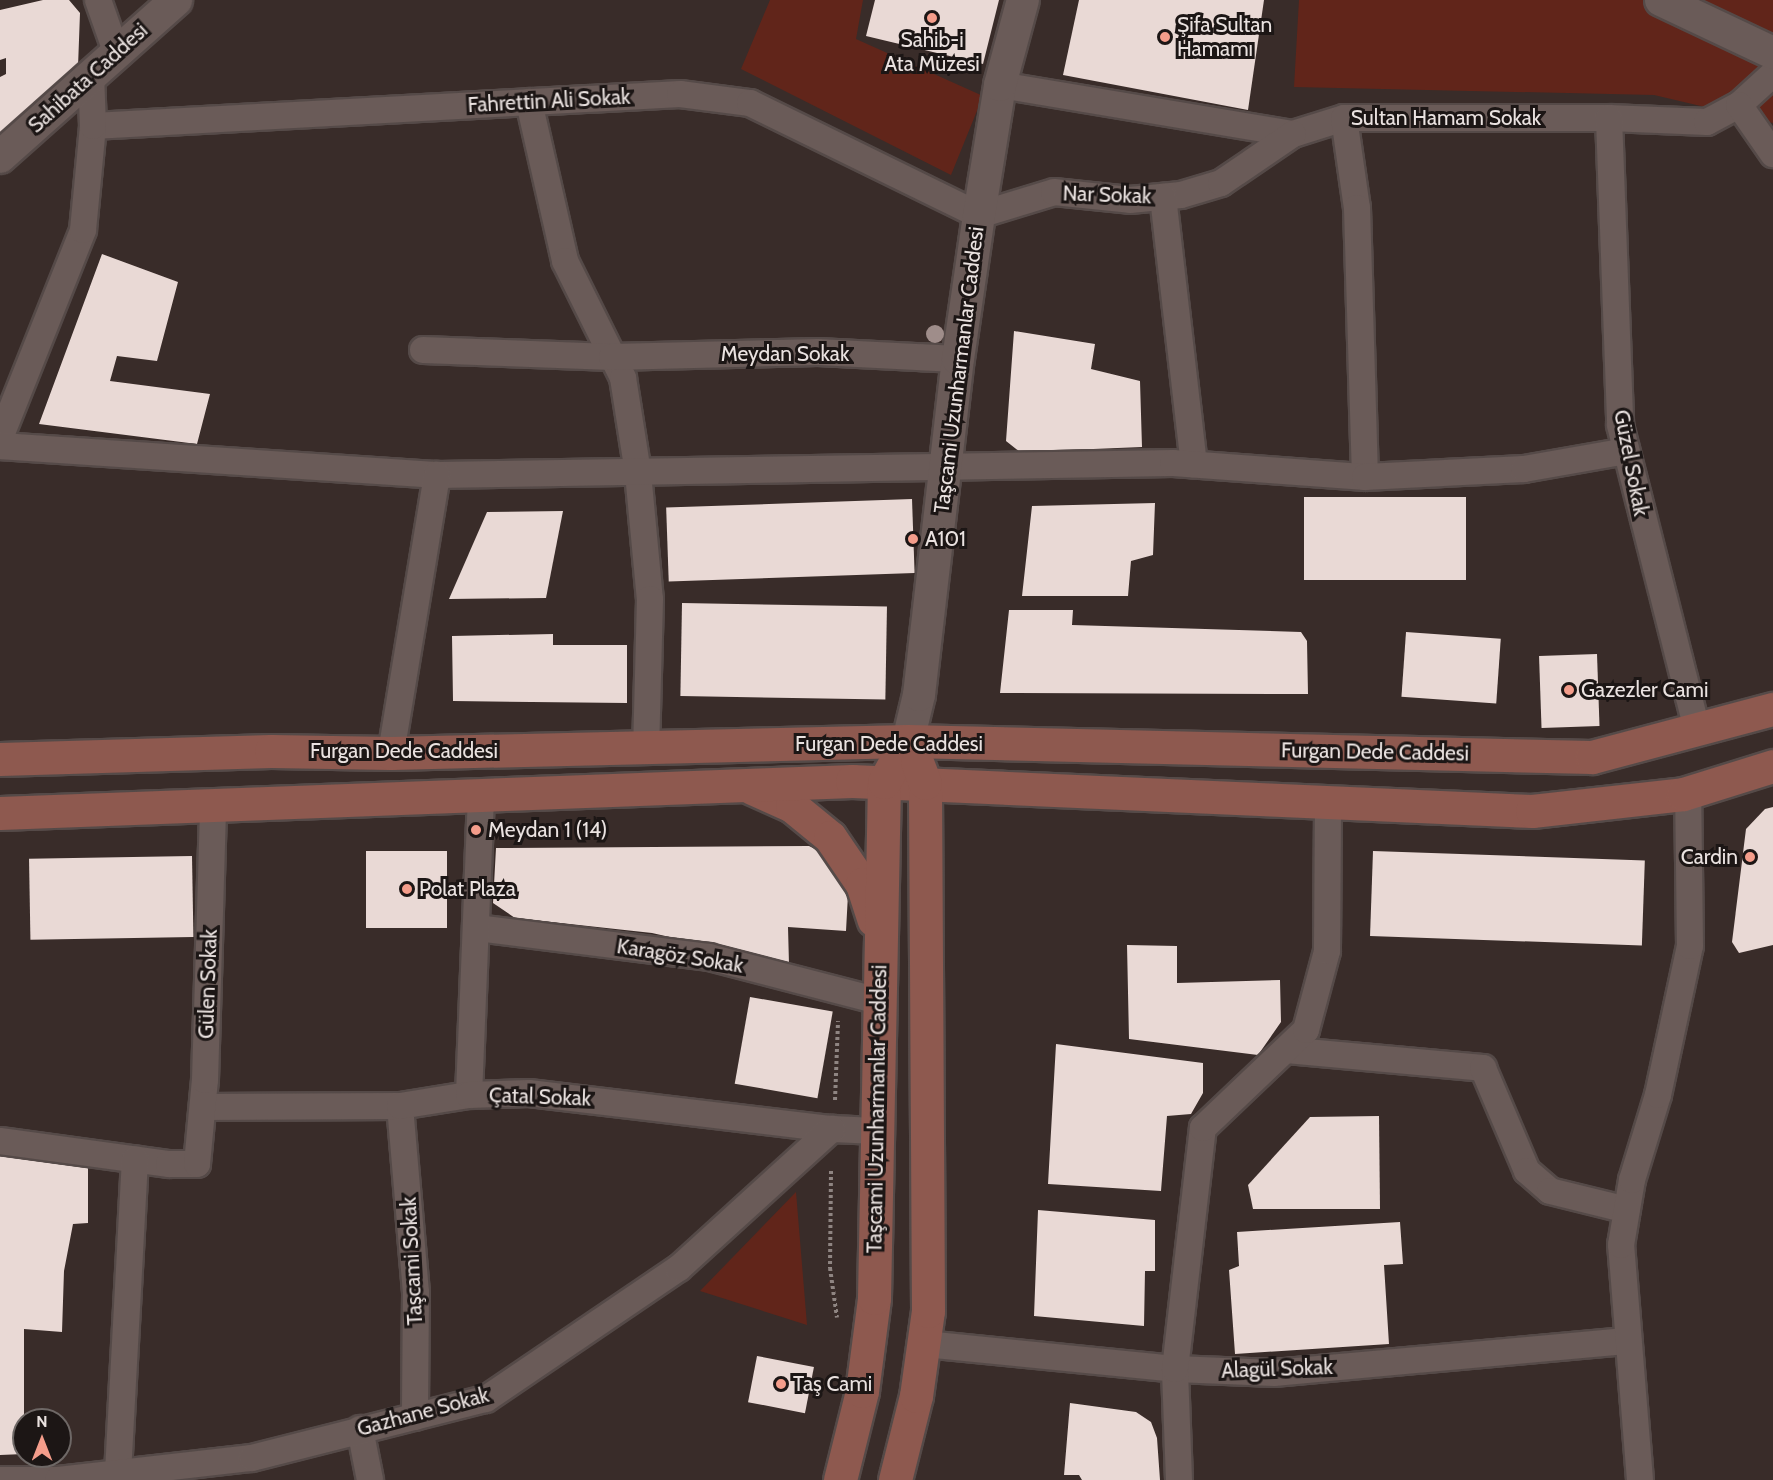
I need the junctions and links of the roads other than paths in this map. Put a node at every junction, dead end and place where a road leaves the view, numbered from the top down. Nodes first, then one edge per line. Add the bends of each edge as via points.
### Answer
1 (98, 0) edge
2 (176, 0) edge
3 (1023, 0) edge
4 (1661, 0) edge
5 (116, 51) junction
6 (1773, 54) edge
7 (91, 74) junction
8 (1773, 74) edge
9 (1000, 85) junction
10 (529, 102) junction
11 (1739, 105) junction
12 (1344, 118) junction
13 (1609, 118) junction
14 (93, 126) junction
15 (1293, 134) junction
16 (1773, 154) edge
17 (0, 157) edge
18 (1163, 197) junction
19 (979, 215) junction
20 (423, 350) dead end
21 (612, 357) junction
22 (958, 359) junction
23 (0, 438) edge
24 (0, 446) edge
25 (1626, 450) junction
26 (1194, 465) junction
27 (945, 470) junction
28 (638, 473) junction
29 (437, 475) junction
30 (1365, 477) junction
31 (1773, 709) edge
32 (1697, 730) junction
33 (908, 741) junction
34 (646, 747) junction
35 (391, 753) junction
36 (0, 759) edge
37 (1773, 766) edge
38 (884, 782) junction
39 (926, 783) junction
40 (742, 784) junction
41 (1688, 793) junction
42 (481, 796) junction
43 (1328, 800) junction
44 (213, 804) junction
45 (0, 813) edge
46 (477, 928) junction
47 (880, 942) junction
48 (879, 1001) junction
49 (1286, 1050) junction
50 (469, 1095) junction
51 (400, 1106) junction
52 (203, 1107) junction
53 (832, 1129) junction
54 (877, 1131) junction
55 (0, 1141) edge
56 (135, 1159) junction
57 (1627, 1210) junction
58 (1629, 1341) junction
59 (926, 1344) junction
60 (1175, 1369) junction
61 (415, 1417) junction
62 (360, 1429) junction
63 (128, 1475) edge
64 (0, 1480) edge
65 (370, 1480) edge
66 (840, 1480) edge
67 (895, 1480) edge
68 (1179, 1480) edge
69 (1640, 1480) edge

1 - 5 street
2 - 5 street, Sahibata Caddesi
3 - 9 street, Taşcami Uzunharmanlar Caddesi
4 - 6 street
5 - 7 street, Sahibata Caddesi
7 - 14 street
7 - 17 street, Sahibata Caddesi
8 - 11 street, Sultan Hamam Sokak
9 - 15 street, Sultan Hamam Sokak
9 - 19 street, Taşcami Uzunharmanlar Caddesi
10 - 14 street, Fahrettin Ali Sokak
10 - 19 street, Fahrettin Ali Sokak via 680,94 750,103
10 - 21 street via 565,261
11 - 13 street, Sultan Hamam Sokak via 1707,122
11 - 16 street
12 - 13 street, Sultan Hamam Sokak
12 - 15 street, Sultan Hamam Sokak
12 - 30 street via 1357,208
13 - 25 street, Güzel Sokak via 1620,425
14 - 23 street via 82,230
15 - 18 street, Nar Sokak via 1221,183
18 - 19 street, Nar Sokak via 1130,200 1054,192
18 - 26 street
19 - 22 street, Taşcami Uzunharmanlar Caddesi
20 - 21 street, Meydan Sokak
21 - 22 street, Meydan Sokak via 818,352
21 - 28 street via 623,378
22 - 27 street, Taşcami Uzunharmanlar Caddesi
24 - 29 street
25 - 30 street via 1524,469
25 - 32 street, Güzel Sokak
26 - 27 street
26 - 30 street
27 - 28 street
27 - 33 street, Taşcami Uzunharmanlar Caddesi via 919,695
28 - 29 street
28 - 34 street via 650,600
29 - 35 street
31 - 32 main road, Furgan Dede Caddesi
32 - 33 main road, Furgan Dede Caddesi via 1592,756
33 - 34 main road, Furgan Dede Caddesi
33 - 38 main road, Taşcami Uzunharmanlar Caddesi
33 - 39 main road
34 - 35 main road, Furgan Dede Caddesi
35 - 36 main road, Furgan Dede Caddesi via 271,751
37 - 41 main road, Furgan Dede Caddesi
38 - 39 main road, Furgan Dede Caddesi
38 - 40 main road, Furgan Dede Caddesi
38 - 47 main road, Taşcami Uzunharmanlar Caddesi
39 - 43 main road, Furgan Dede Caddesi
39 - 59 main road
40 - 42 main road, Furgan Dede Caddesi
40 - 47 main road via 792,806 830,837 862,884
41 - 43 main road, Furgan Dede Caddesi via 1532,811
41 - 57 street via 1690,946 1658,1095
42 - 44 main road, Furgan Dede Caddesi
42 - 46 street
43 - 49 street via 1327,951 1306,1030
44 - 45 main road, Furgan Dede Caddesi
44 - 52 street, Gülen Sokak
46 - 48 street, Karagöz Sokak via 709,957
46 - 50 street
47 - 48 main road, Taşcami Uzunharmanlar Caddesi
48 - 54 main road, Taşcami Uzunharmanlar Caddesi
49 - 57 street via 1483,1068 1527,1171 1550,1191
49 - 60 street via 1203,1128
50 - 51 street, Çatal Sokak
50 - 53 street, Çatal Sokak via 528,1093 585,1098
51 - 52 street, Çatal Sokak
51 - 61 street, Taşcami Sokak via 416,1292
52 - 56 street, Gülen Sokak via 197,1164
53 - 54 street, Çatal Sokak
53 - 61 street, Gazhane Sokak via 705,1247 645,1294 486,1399
54 - 66 main road, Taşcami Uzunharmanlar Caddesi via 871,1327 862,1391
55 - 56 street
56 - 63 street
57 - 58 street via 1621,1245
58 - 60 street, Alagül Sokak via 1274,1373
58 - 69 street
59 - 60 street, Alagül Sokak
59 - 67 main road
60 - 68 street
61 - 62 street, Gazhane Sokak
62 - 63 street, Gazhane Sokak via 252,1458
62 - 65 street
63 - 64 street, Gazhane Sokak

